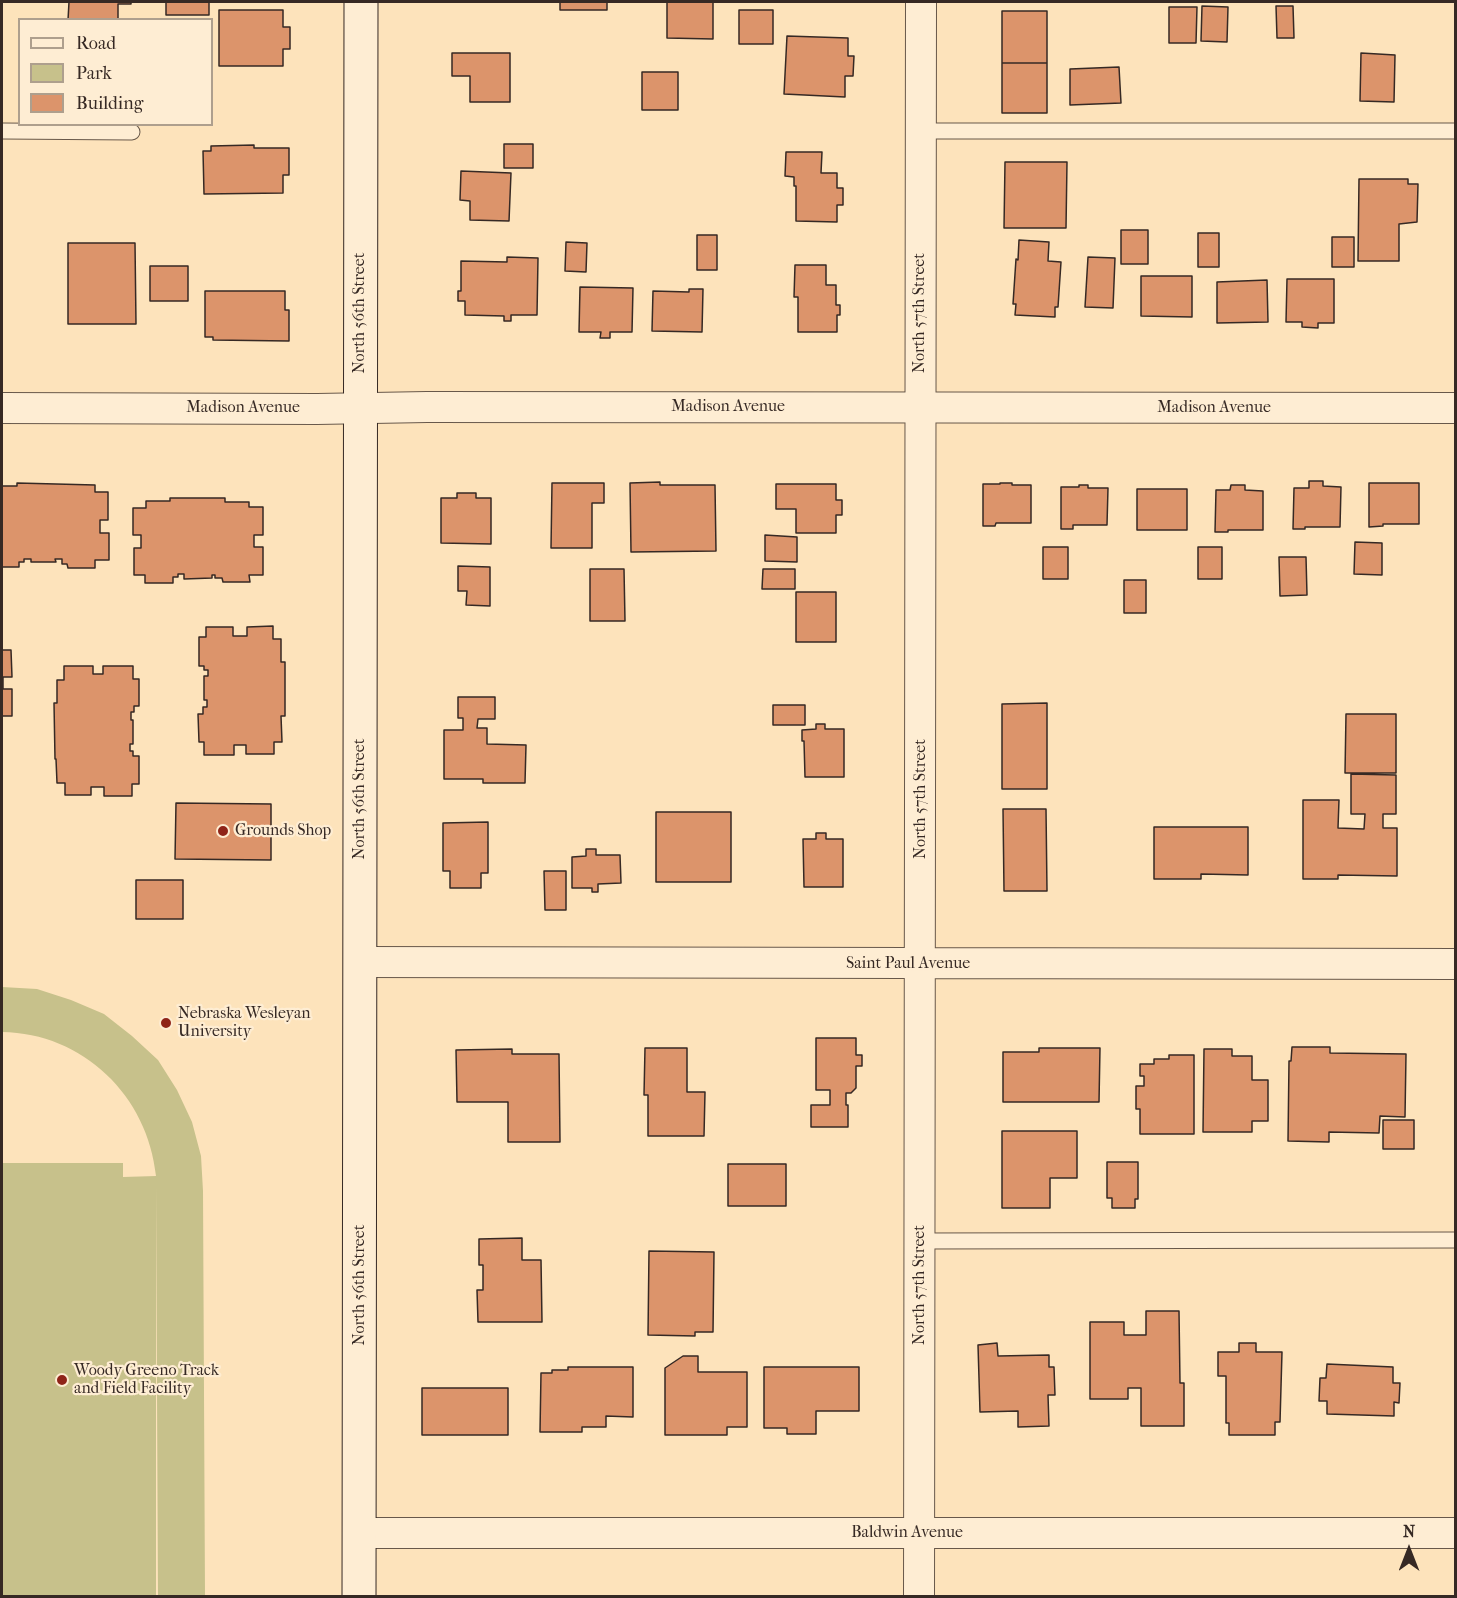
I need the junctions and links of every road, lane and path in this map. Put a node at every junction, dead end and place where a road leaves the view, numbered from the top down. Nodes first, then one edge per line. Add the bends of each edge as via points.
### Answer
1 (361, 2) edge
2 (921, 2) edge
3 (2, 131) edge
4 (921, 131) junction
5 (132, 132) dead end
6 (1455, 132) edge
7 (920, 407) junction
8 (2, 408) edge
9 (361, 408) junction
10 (1455, 408) edge
11 (360, 962) junction
12 (921, 964) junction
13 (1455, 964) edge
14 (1455, 1240) edge
15 (920, 1241) junction
16 (359, 1533) junction
17 (919, 1533) junction
18 (1455, 1533) edge
19 (359, 1596) edge
20 (919, 1596) edge

1 - 9 main road, North 56th Street
2 - 4 street, North 57th Street
3 - 5 lane
4 - 6 lane
4 - 7 street, North 57th Street
7 - 9 street, Madison Avenue
7 - 10 street, Madison Avenue
7 - 12 street, North 57th Street
8 - 9 street, Madison Avenue
9 - 11 main road, North 56th Street
11 - 12 street, Saint Paul Avenue
11 - 16 main road, North 56th Street
12 - 13 street, Saint Paul Avenue
12 - 15 street, North 57th Street
14 - 15 lane
15 - 17 street, North 57th Street
16 - 17 street, Baldwin Avenue
16 - 19 main road, North 56th Street
17 - 18 street, Baldwin Avenue
17 - 20 street, North 57th Street

